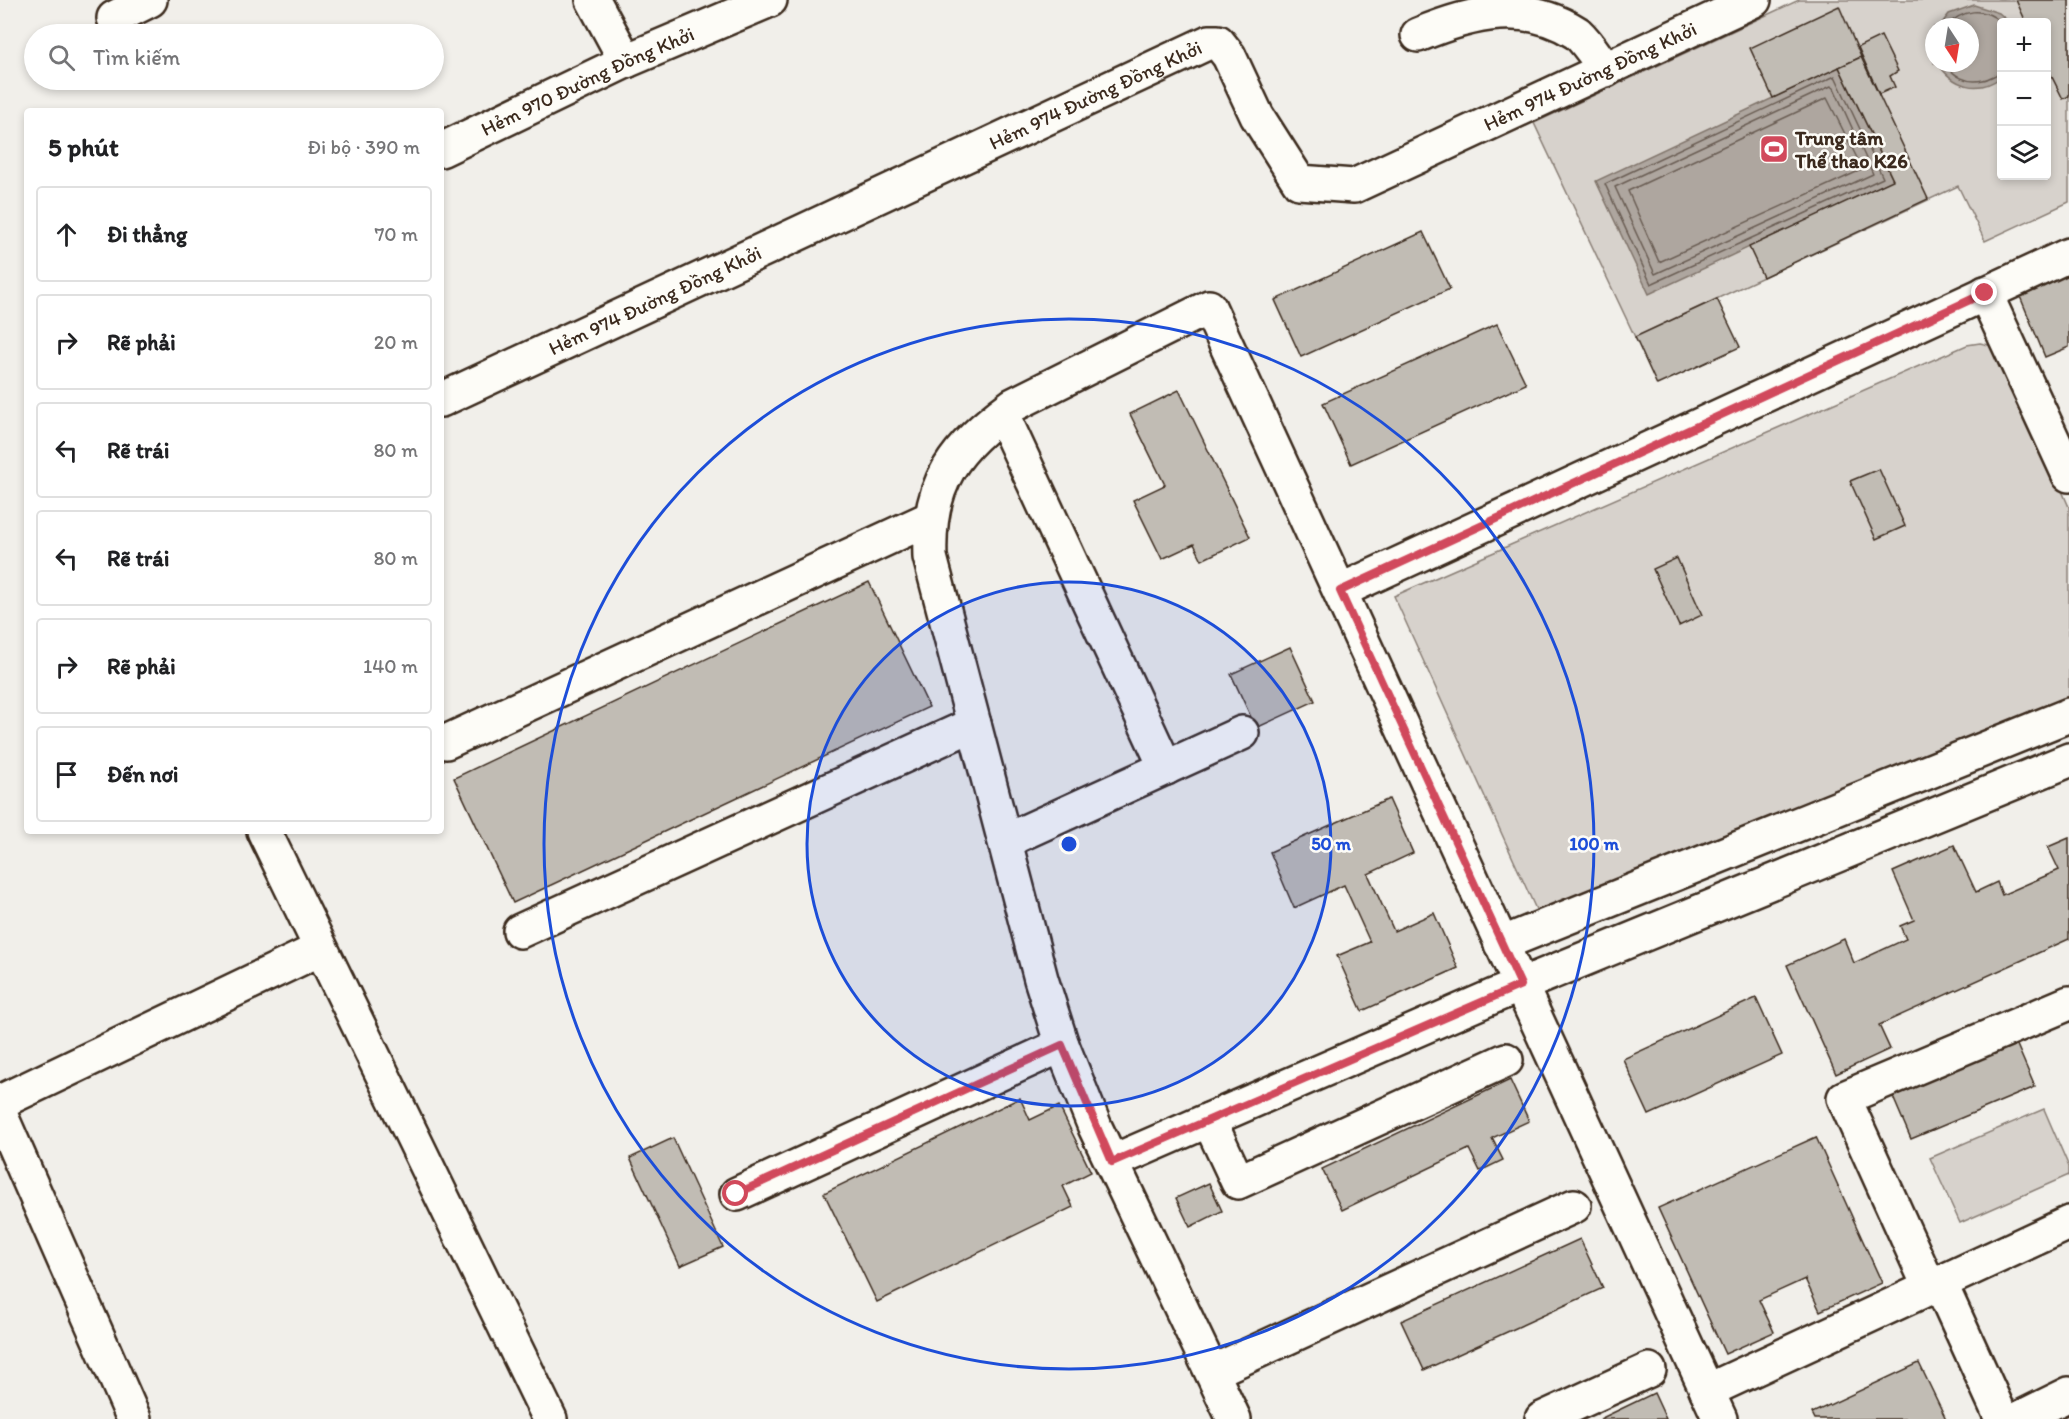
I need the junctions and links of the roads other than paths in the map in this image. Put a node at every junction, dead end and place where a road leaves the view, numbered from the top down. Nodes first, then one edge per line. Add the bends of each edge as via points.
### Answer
1 (150, 0) edge
2 (593, 0) edge
3 (770, 0) edge
4 (1754, 0) edge
5 (114, 18) dead end
6 (1418, 35) dead end
7 (626, 61) junction
8 (1606, 70) junction
9 (444, 149) edge
10 (2069, 255) edge
11 (1985, 293) junction
12 (444, 399) edge
13 (1002, 414) junction
14 (2069, 475) edge
15 (931, 518) junction
16 (1340, 591) junction
17 (2069, 715) edge
18 (974, 724) junction
19 (1242, 733) dead end
20 (446, 742) dead end
21 (2069, 760) edge
22 (1166, 768) junction
23 (265, 834) edge
24 (1005, 841) junction
25 (520, 931) dead end
26 (1501, 944) junction
27 (320, 949) junction
28 (1521, 985) junction
29 (2069, 1003) edge
30 (1062, 1045) junction
31 (1506, 1060) dead end
32 (0, 1102) edge
33 (0, 1114) edge
34 (1209, 1120) junction
35 (1112, 1162) junction
36 (736, 1194) dead end
37 (1574, 1206) dead end
38 (2069, 1223) edge
39 (1935, 1285) junction
40 (1649, 1370) dead end
41 (1212, 1372) junction
42 (2069, 1394) edge
43 (1714, 1405) edge
44 (134, 1419) edge
45 (550, 1419) edge
46 (1234, 1419) edge
47 (1542, 1419) edge
48 (2002, 1419) edge
49 (2018, 1419) edge

1 - 5 street
2 - 7 street
3 - 7 street, Hẻm 970 Đường Đồng Khởi
4 - 8 street, Hẻm 974 Đường Đồng Khởi
6 - 8 street via 1480,9 1524,3 1555,16 1577,33
7 - 9 street, Hẻm 970 Đường Đồng Khởi
8 - 12 street, Hẻm 974 Đường Đồng Khởi via 1354,186 1299,182 1257,116 1229,56 1218,42 1209,42
10 - 11 street
11 - 14 street
11 - 16 street
13 - 15 street via 968,441 951,463 939,487
13 - 16 street via 1209,307
13 - 22 street
15 - 18 street via 930,557
15 - 20 street
16 - 26 street
17 - 26 street
18 - 24 street
18 - 25 street
19 - 22 street
21 - 28 street
22 - 24 street
23 - 27 street
24 - 30 street
26 - 28 street
27 - 32 street
27 - 45 street
28 - 34 street
28 - 43 street
29 - 39 street via 1844,1098
30 - 35 street
30 - 36 street
31 - 34 street via 1238,1182
33 - 44 street
34 - 35 street
35 - 41 street
37 - 41 street
38 - 39 street
39 - 43 street
39 - 48 street
40 - 47 street
41 - 46 street
42 - 49 street

